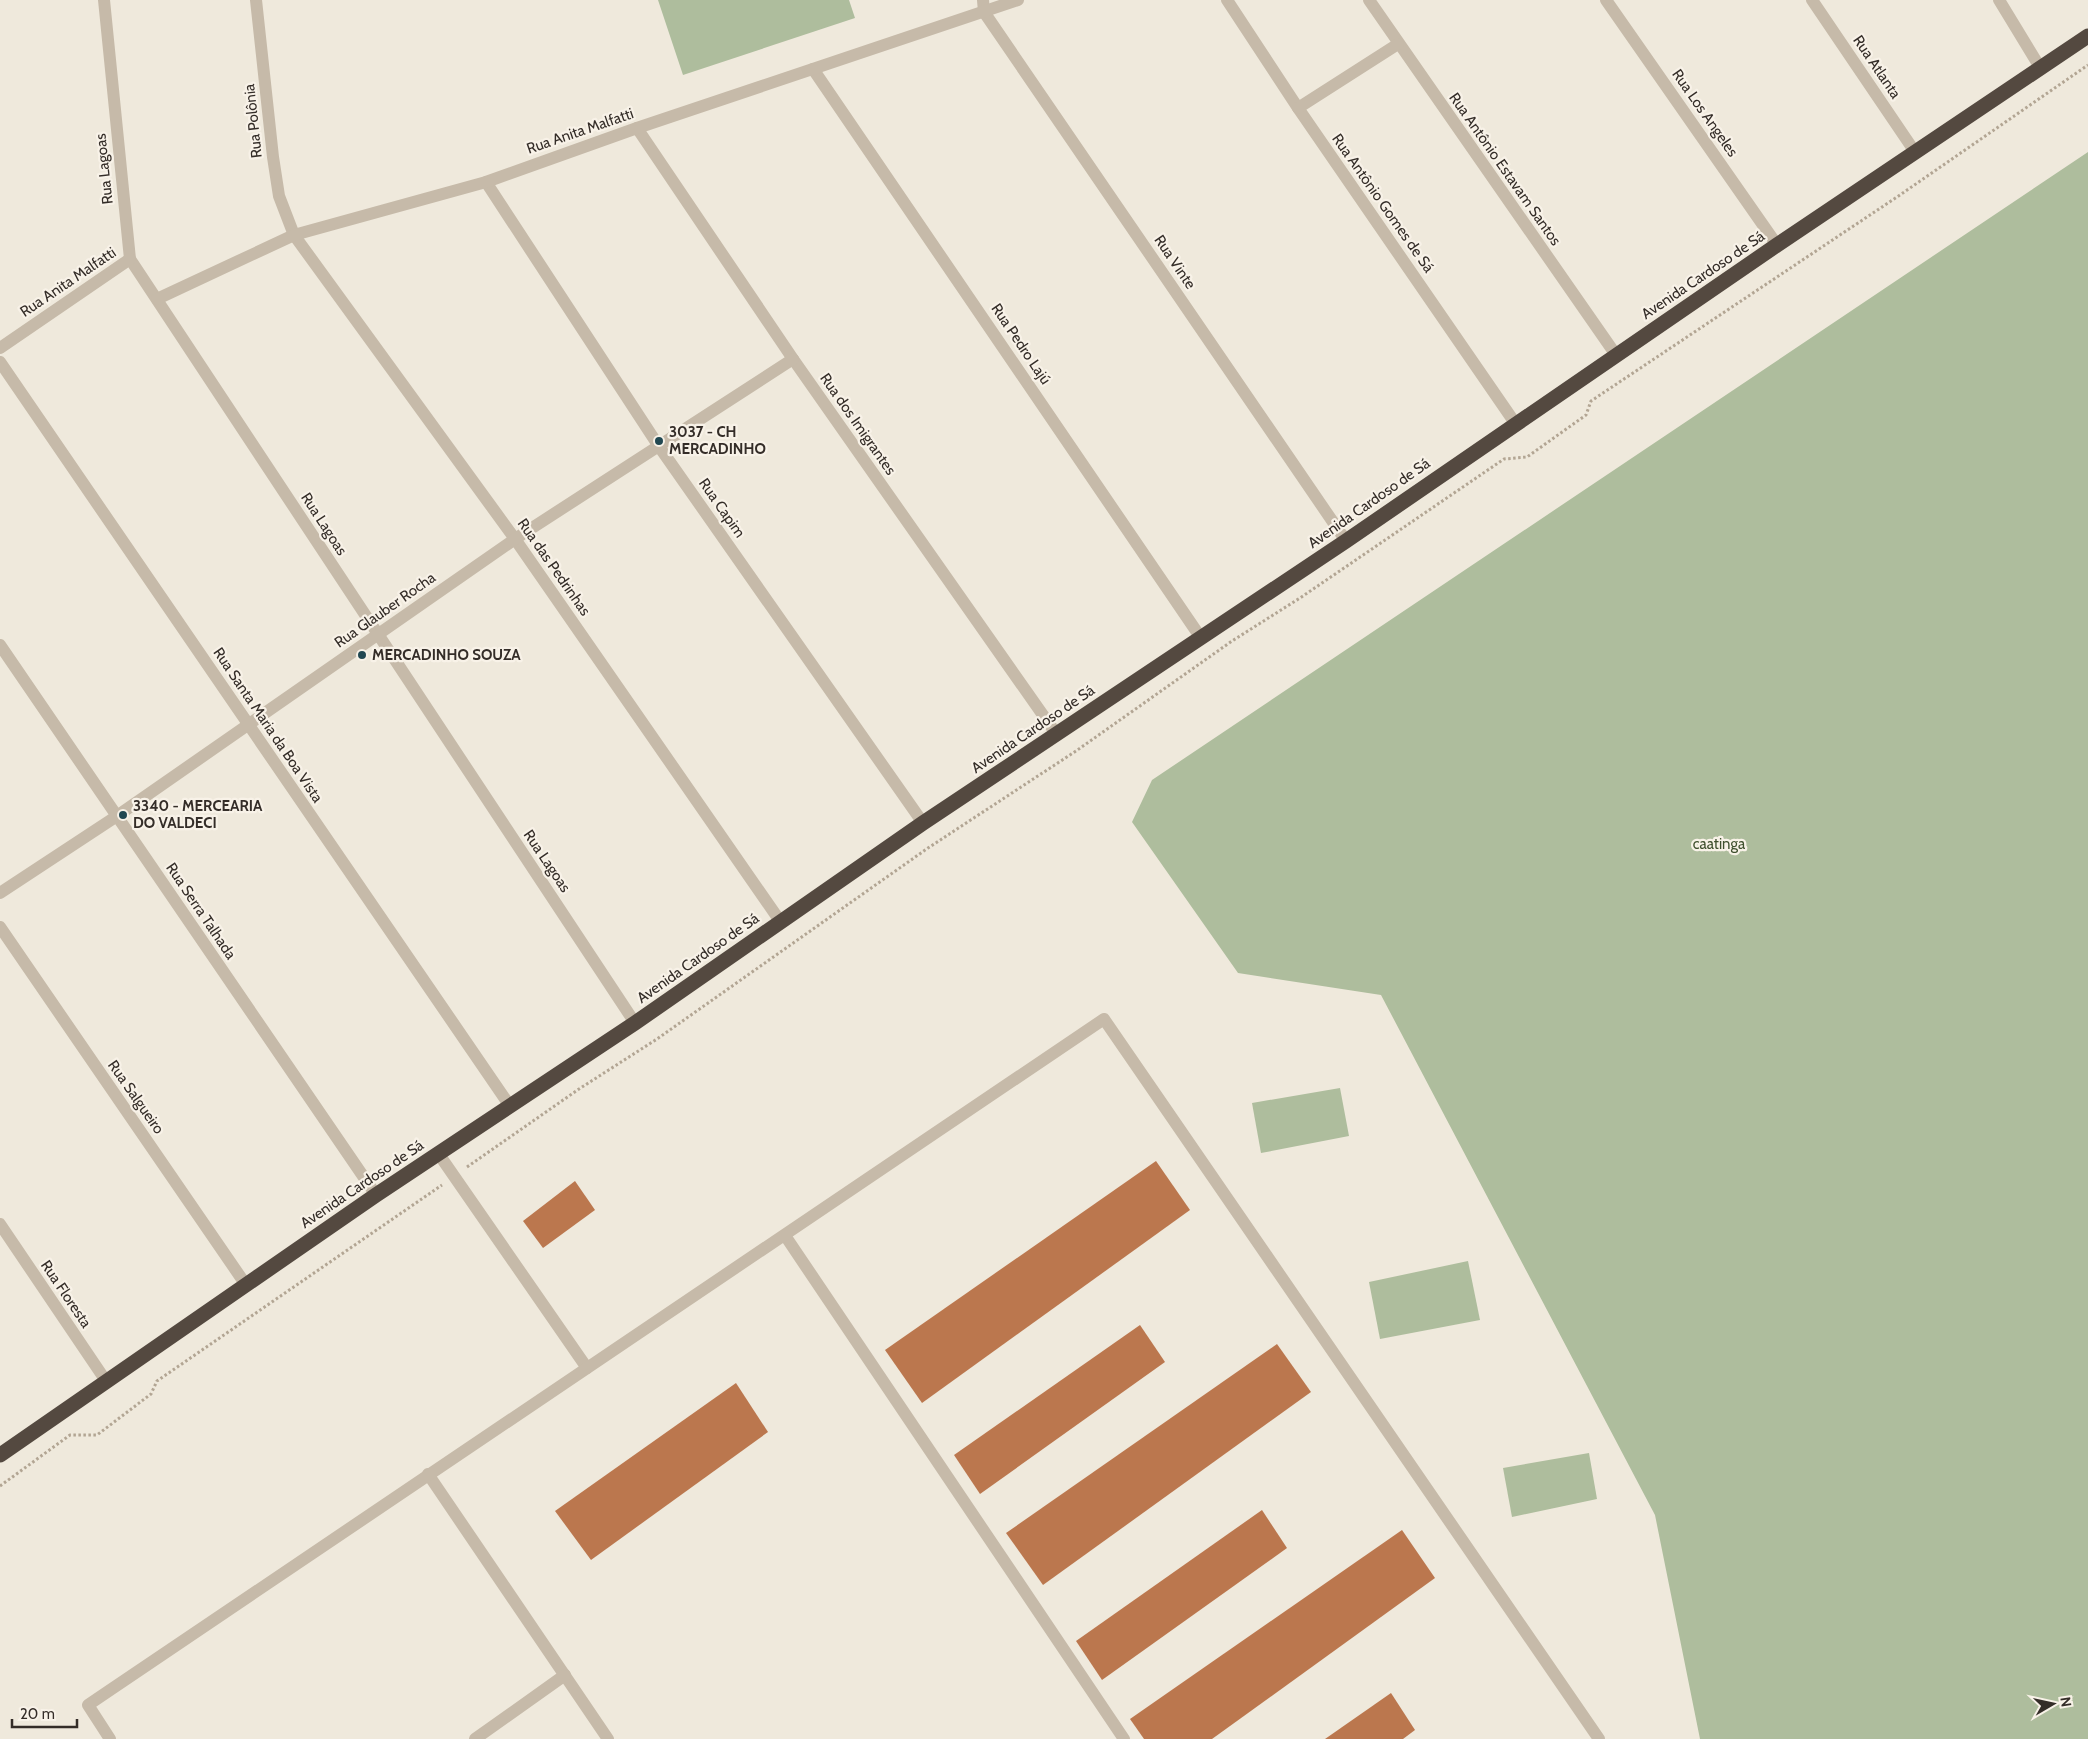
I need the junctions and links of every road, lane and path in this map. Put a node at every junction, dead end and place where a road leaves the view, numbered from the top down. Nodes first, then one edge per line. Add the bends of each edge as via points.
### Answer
1 (104, 0) edge
2 (256, 0) edge
3 (1018, 0) edge
4 (1227, 0) edge
5 (1369, 0) edge
6 (1606, 0) edge
7 (1812, 0) edge
8 (1999, 0) edge
9 (984, 6) edge
10 (2088, 36) edge
11 (1398, 44) junction
12 (2088, 64) edge
13 (813, 69) junction
14 (2041, 69) junction
15 (1298, 108) junction
16 (637, 128) junction
17 (1915, 152) junction
18 (486, 182) junction
19 (294, 236) junction
20 (1777, 245) junction
21 (130, 259) junction
22 (157, 299) junction
23 (0, 348) edge
24 (1616, 355) junction
25 (792, 359) junction
26 (0, 362) edge
27 (1515, 423) junction
28 (658, 445) junction
29 (515, 539) junction
30 (1346, 541) junction
31 (378, 636) junction
32 (1202, 638) junction
33 (0, 645) edge
34 (247, 724) junction
35 (1057, 735) junction
36 (117, 816) junction
37 (923, 823) junction
38 (0, 893) edge
39 (780, 921) junction
40 (0, 927) edge
41 (635, 1023) junction
42 (510, 1106) junction
43 (438, 1153) junction
44 (454, 1176) junction
45 (376, 1195) junction
46 (0, 1224) edge
47 (786, 1237) junction
48 (246, 1284) junction
49 (587, 1368) junction
50 (106, 1381) junction
51 (0, 1455) edge
52 (428, 1474) junction
53 (0, 1486) edge
54 (565, 1675) junction
55 (110, 1739) edge
56 (475, 1739) edge
57 (608, 1739) edge
58 (1124, 1739) edge
59 (1598, 1739) edge

1 - 21 street, Rua Lagoas
2 - 19 street, Rua Polônia via 274,164 280,196
3 - 9 street, Rua Anita Malfatti
4 - 15 street, Rua Antônio Gomes de Sá
5 - 11 street, Rua Antônio Estavam Santos
6 - 20 street, Rua Los Angeles
7 - 17 street, Rua Atlanta
8 - 14 street
9 - 13 street, Rua Anita Malfatti
9 - 30 street, Rua Vinte
10 - 14 highway, Avenida Cardoso de Sá
11 - 15 street
11 - 24 street, Rua Antônio Estavam Santos
12 - 44 path via 1591,401 1586,415 1527,457 1504,459 1076,751 920,853 657,1039
13 - 16 street, Rua Anita Malfatti
13 - 32 street, Rua Pedro Lajú
14 - 17 highway, Avenida Cardoso de Sá
15 - 27 street, Rua Antônio Gomes de Sá
16 - 18 street, Rua Anita Malfatti
16 - 25 street, Rua dos Imigrantes
17 - 20 highway, Avenida Cardoso de Sá
18 - 19 street, Rua Anita Malfatti
18 - 28 street, Rua Capim
19 - 22 street, Rua Anita Malfatti
19 - 29 street, Rua das Pedrinhas
20 - 24 highway, Avenida Cardoso de Sá
21 - 22 street, Rua Lagoas
21 - 23 street, Rua Anita Malfatti
22 - 31 street, Rua Lagoas
24 - 27 highway, Avenida Cardoso de Sá
25 - 28 street, Rua Glauber Rocha
25 - 35 street, Rua dos Imigrantes
26 - 34 street, Rua Santa Maria da Boa Vista
27 - 30 highway, Avenida Cardoso de Sá
28 - 29 street, Rua Glauber Rocha
28 - 37 street, Rua Capim
29 - 31 street, Rua Glauber Rocha
29 - 39 street, Rua das Pedrinhas
30 - 32 highway, Avenida Cardoso de Sá
31 - 34 street, Rua Glauber Rocha
31 - 41 street, Rua Lagoas
32 - 35 highway, Avenida Cardoso de Sá
33 - 36 street, Rua Serra Talhada
34 - 36 street, Rua Glauber Rocha
34 - 42 street, Rua Santa Maria da Boa Vista
35 - 37 highway, Avenida Cardoso de Sá
36 - 38 street, Rua Glauber Rocha
36 - 45 street, Rua Serra Talhada
37 - 39 highway, Avenida Cardoso de Sá
39 - 41 highway, Avenida Cardoso de Sá
40 - 48 street, Rua Salgueiro
41 - 42 highway, Avenida Cardoso de Sá
42 - 43 highway, Avenida Cardoso de Sá
43 - 44 street
43 - 45 highway, Avenida Cardoso de Sá
44 - 49 street
44 - 53 path via 157,1381 151,1394 97,1434 70,1435
45 - 48 highway, Avenida Cardoso de Sá
46 - 50 street, Rua Floresta
47 - 49 street
47 - 58 street
47 - 59 street via 1104,1020
48 - 50 highway, Avenida Cardoso de Sá
49 - 52 street
50 - 51 highway, Avenida Cardoso de Sá
52 - 54 street
52 - 55 street via 88,1705
54 - 56 street
54 - 57 street

